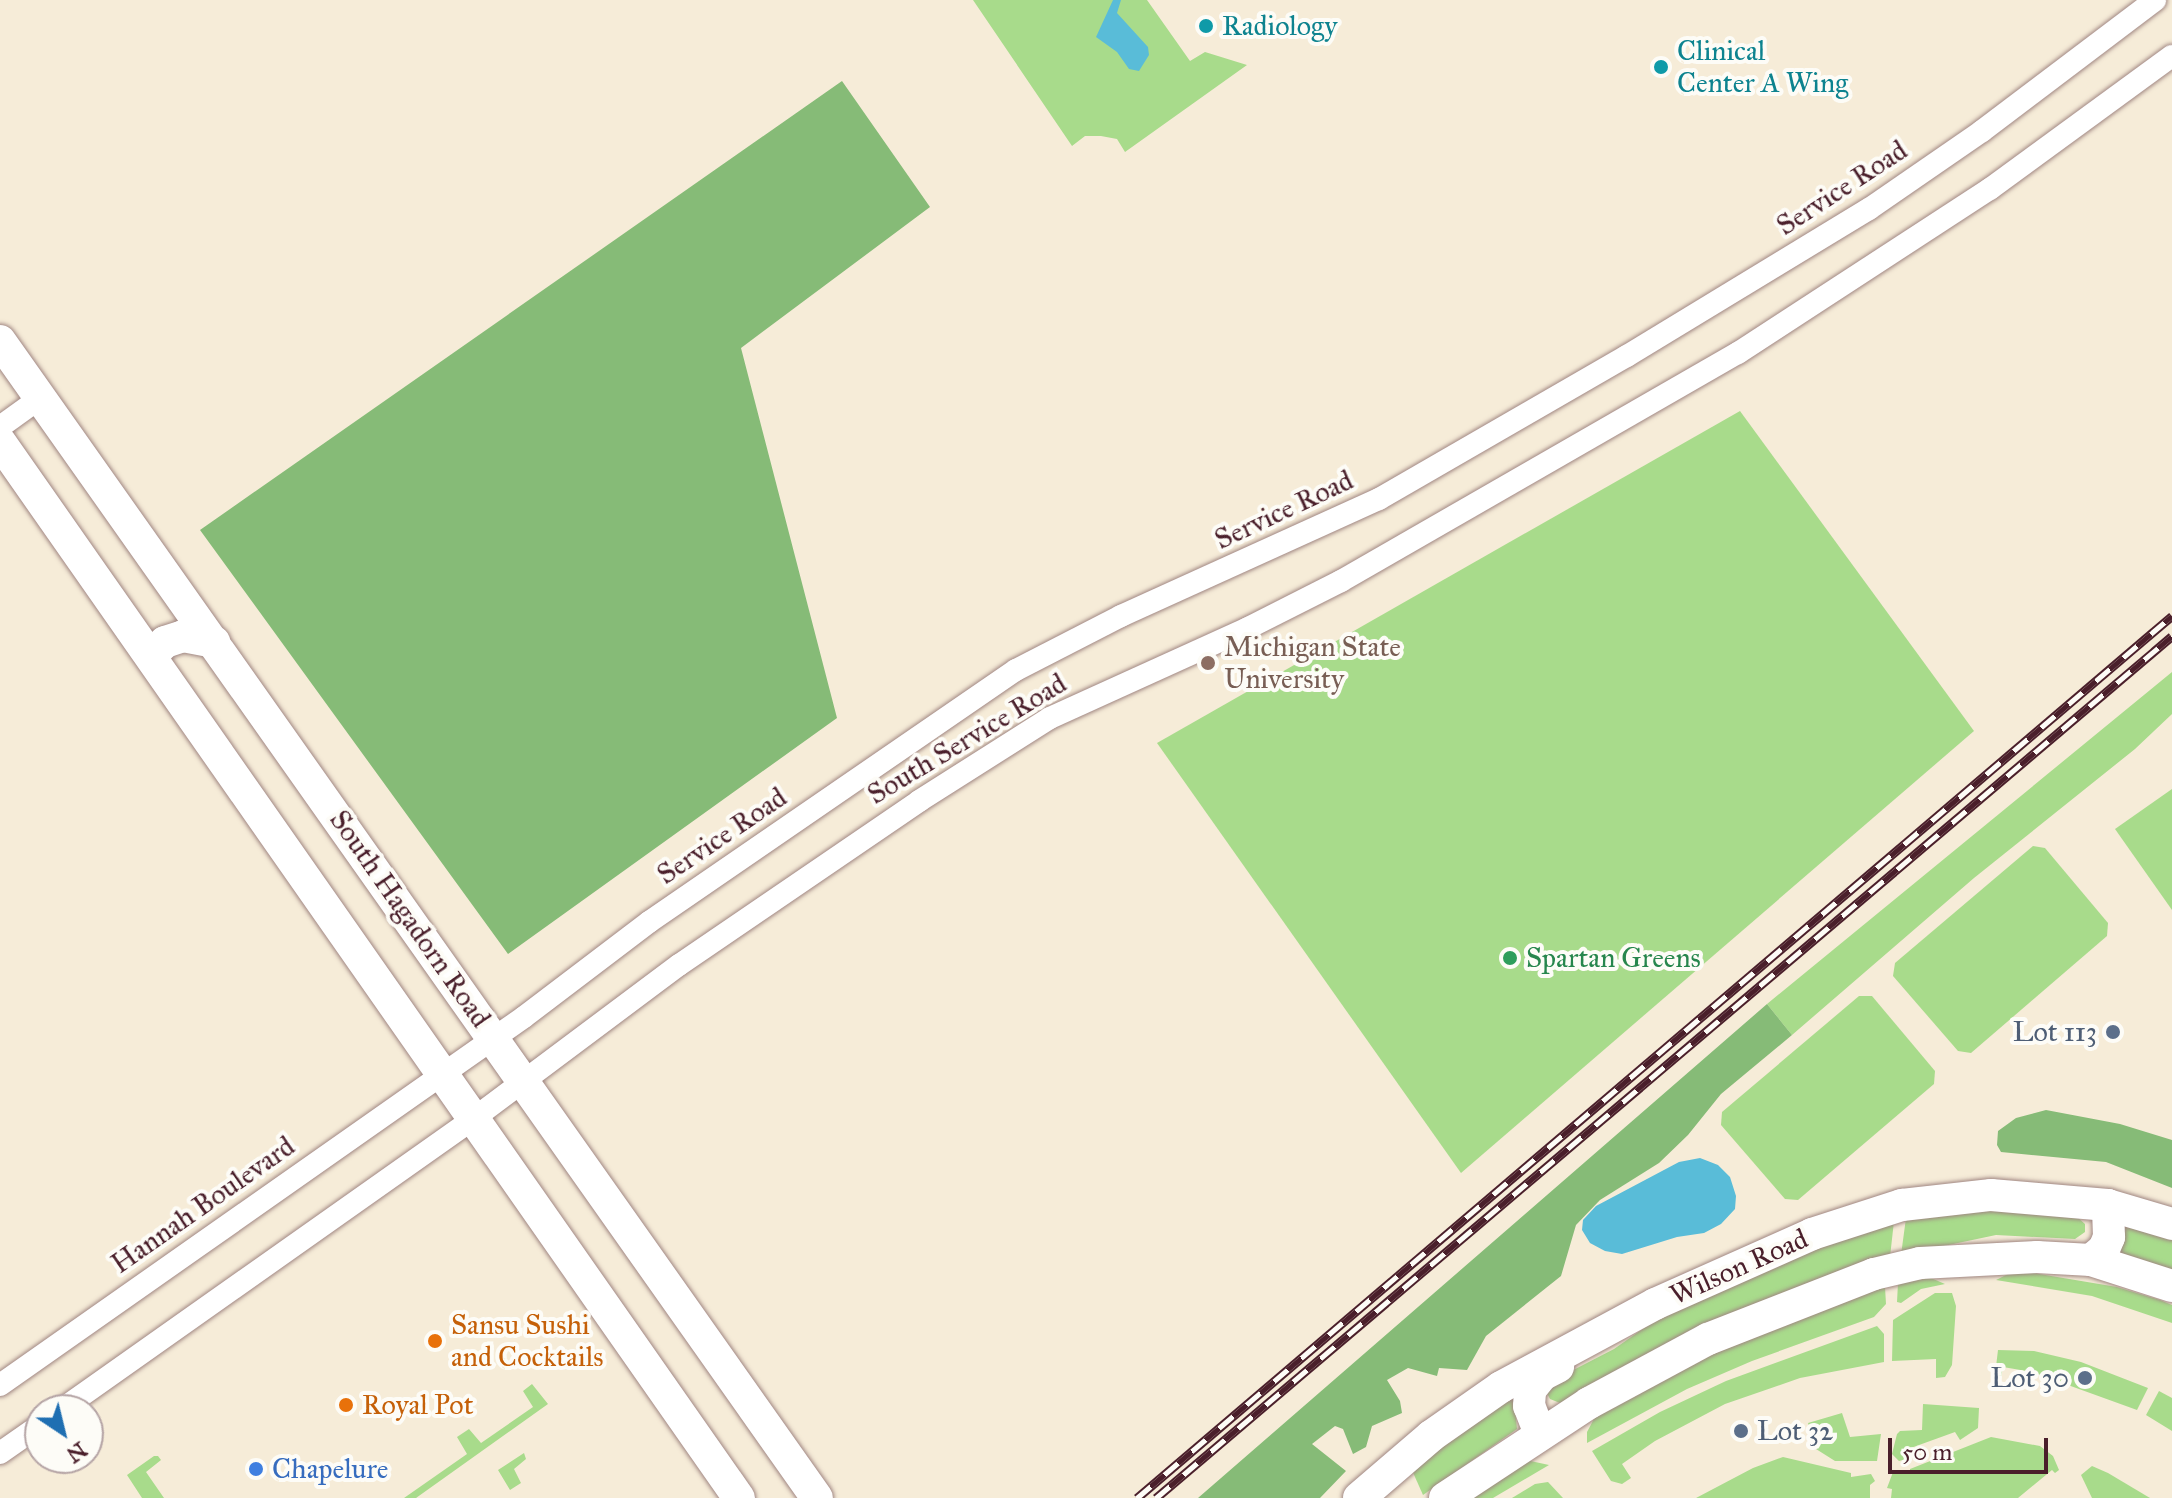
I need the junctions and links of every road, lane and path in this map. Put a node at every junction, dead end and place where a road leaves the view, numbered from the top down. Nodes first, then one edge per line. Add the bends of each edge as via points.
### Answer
1 (2155, 0) edge
2 (2172, 56) edge
3 (0, 341) edge
4 (40, 398) junction
5 (0, 427) edge
6 (0, 442) edge
7 (214, 642) junction
8 (152, 655) junction
9 (494, 1037) junction
10 (441, 1074) junction
11 (525, 1081) junction
12 (473, 1119) junction
13 (2108, 1205) junction
14 (2172, 1224) edge
15 (2091, 1260) junction
16 (2172, 1286) edge
17 (1655, 1304) junction
18 (0, 1385) edge
19 (84, 1394) edge
20 (1540, 1434) junction
21 (24, 1436) edge
22 (0, 1453) edge
23 (739, 1498) edge
24 (817, 1498) edge
25 (1359, 1498) edge
26 (1445, 1498) edge

1 - 9 street, Service Road via 1869,209 1627,356 1379,499 1121,616 1016,670 649,922
2 - 11 street, South Service Road via 1900,251 1573,451 1341,581 1050,718 679,965
3 - 4 street, South Hagadorn Road
4 - 5 street
4 - 7 street, South Hagadorn Road
6 - 8 street
7 - 8 street via 183,636 165,642
7 - 9 street, South Hagadorn Road
8 - 10 street
9 - 10 street, Service Road
9 - 11 street, South Hagadorn Road
10 - 12 street
10 - 18 street, Hannah Boulevard
11 - 12 street, South Service Road
11 - 24 street, South Hagadorn Road
12 - 19 street
12 - 23 street
13 - 14 street, Wilson Road
13 - 15 street via 2109,1237
13 - 17 street, Wilson Road via 1991,1195 1902,1205 1812,1234
15 - 16 street, Wilson Road
15 - 20 street, Wilson Road via 1984,1257 1874,1274 1708,1339
17 - 20 street via 1619,1334 1542,1375 1530,1390 1529,1406
17 - 25 street, Wilson Road via 1501,1387 1431,1436
20 - 26 street, Wilson Road
21 - 22 street

